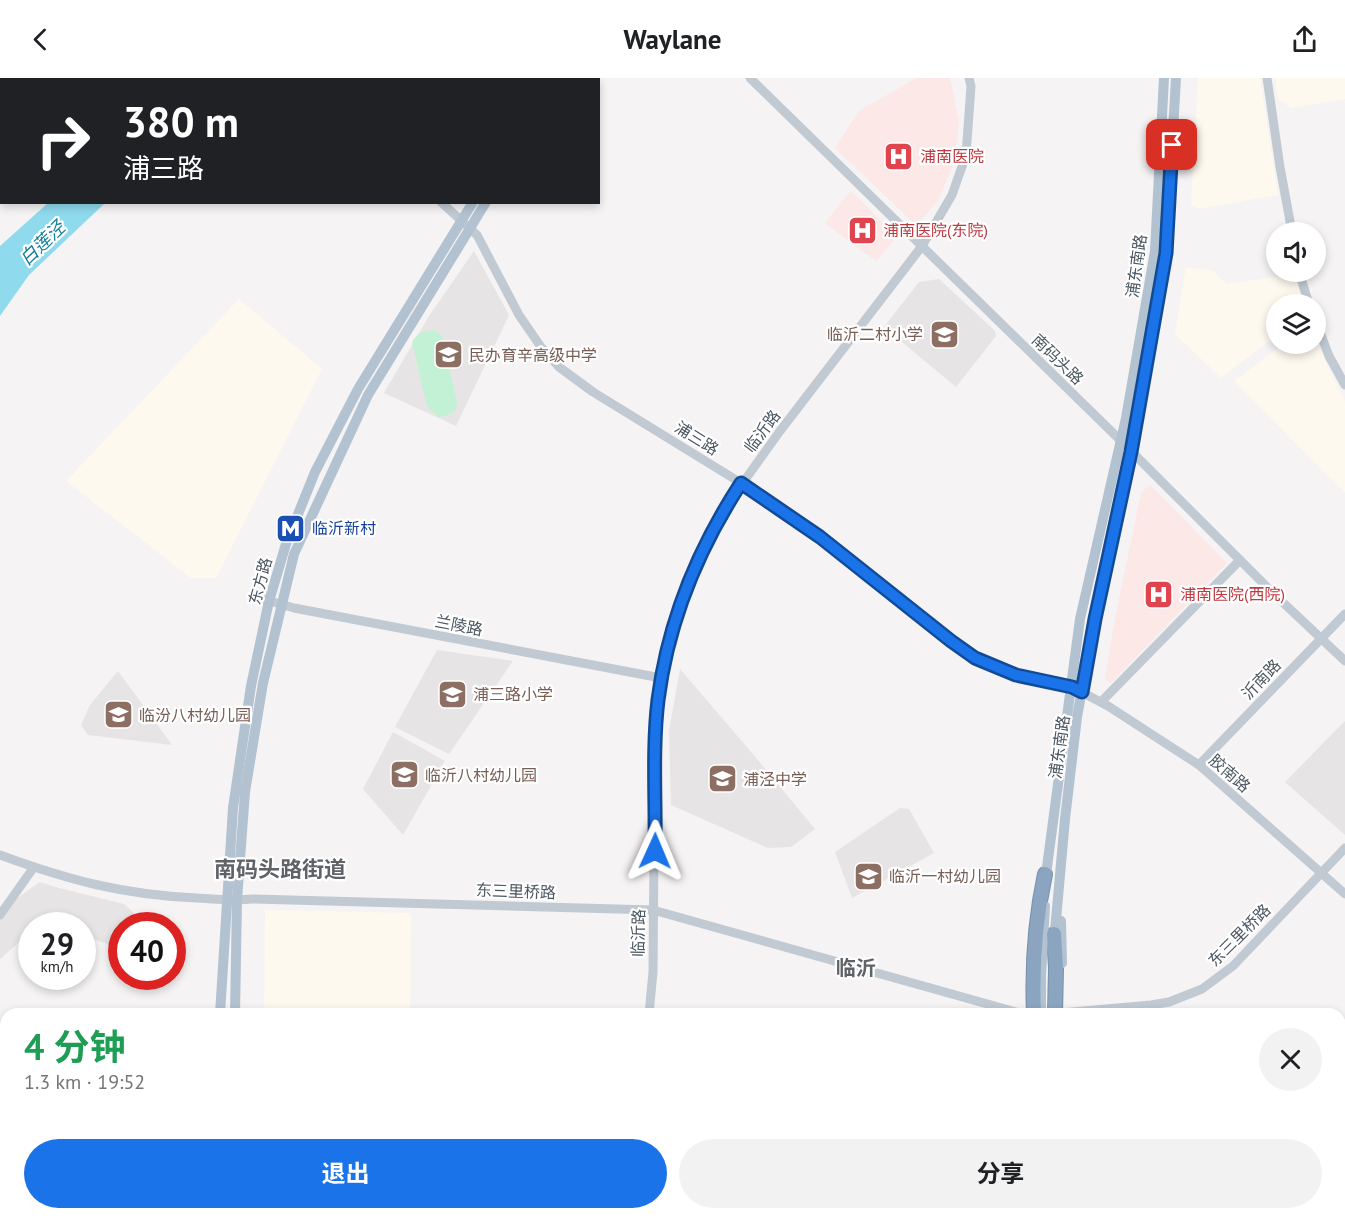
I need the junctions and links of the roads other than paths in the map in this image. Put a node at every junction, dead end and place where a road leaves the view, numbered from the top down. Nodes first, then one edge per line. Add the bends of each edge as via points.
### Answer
1 (750, 78) edge
2 (969, 78) edge
3 (1164, 78) edge
4 (1176, 78) edge
5 (1268, 78) edge
6 (443, 204) edge
7 (472, 204) edge
8 (484, 204) edge
9 (1290, 222) edge
10 (466, 226) junction
11 (922, 246) junction
12 (1326, 348) edge
13 (1345, 386) edge
14 (1120, 440) junction
15 (1131, 452) junction
16 (741, 483) junction
17 (1240, 560) junction
18 (253, 596) dead end
19 (269, 601) junction
20 (282, 606) junction
21 (1345, 614) edge
22 (1321, 638) junction
23 (1345, 662) edge
24 (661, 678) junction
25 (1072, 687) junction
26 (1082, 692) junction
27 (1101, 702) junction
28 (1199, 765) junction
29 (1051, 846) junction
30 (1345, 848) edge
31 (0, 855) edge
32 (34, 867) junction
33 (1321, 873) junction
34 (1045, 874) junction
35 (1058, 888) junction
36 (1345, 894) edge
37 (232, 900) junction
38 (653, 910) junction
39 (0, 915) edge
40 (1054, 934) junction
41 (221, 1008) edge
42 (235, 1008) edge
43 (649, 1008) edge
44 (1002, 1008) edge
45 (1029, 1008) edge
46 (1034, 1008) edge
47 (1041, 1008) edge
48 (1049, 1008) edge
49 (1059, 1008) edge
50 (1059, 1008) edge
51 (1120, 1008) edge

1 - 11 street, 南码头路
2 - 11 street, 临沂路 via 963,168
3 - 14 main road, 浦东南路 via 1155,251
4 - 15 main road, 浦东南路 via 1166,253
5 - 9 street
6 - 10 street, 浦三路
7 - 10 main road, 东方路
8 - 10 main road, 东方路
10 - 16 street, 浦三路 via 477,234 526,326 559,367
10 - 19 main road, 东方路 via 358,389 315,472 286,544
10 - 20 main road, 东方路 via 368,395 294,554
11 - 14 street, 南码头路
11 - 16 street, 临沂路
12 - 13 street
14 - 15 street, 南码头路
14 - 25 main road, 浦东南路 via 1080,619
15 - 17 street, 南码头路
15 - 26 main road, 浦东南路
16 - 24 street, 临沂路 via 693,572
16 - 25 street, 浦三路 via 820,537 975,658 1016,675
17 - 22 street, 南码头路
17 - 27 street
18 - 19 street, 兰陵路
19 - 20 street, 兰陵路
19 - 37 main road, 东方路 via 251,686 233,808
20 - 24 street, 兰陵路
20 - 37 main road, 东方路 via 263,683
21 - 22 street, 沂南路
22 - 23 street, 南码头路
22 - 28 street, 沂南路
24 - 38 street, 临沂路 via 655,733
25 - 26 street, 浦三路
25 - 29 main road, 浦东南路
26 - 27 street, 胶南路
26 - 35 main road, 浦东南路
27 - 28 street, 胶南路
28 - 33 street, 胶南路
29 - 34 main road, 浦东南路
29 - 45 main road, 浦东南路 via 1036,896 1030,942
30 - 33 street, 东三里桥路
31 - 32 street, 东三里桥路
32 - 37 street, 东三里桥路 via 80,882 137,893
32 - 39 street
33 - 36 street, 胶南路
33 - 51 street, 东三里桥路 via 1233,966 1202,989 1169,1002
34 - 46 highway via 1034,945
34 - 47 main road, 浦东南路
35 - 40 main road, 浦东南路
35 - 49 main road, 浦东南路 via 1062,937
37 - 38 street, 东三里桥路
37 - 41 main road, 东方路
37 - 42 main road, 东方路
38 - 43 street, 临沂路
38 - 44 street, 东三里桥路
40 - 48 main road, 浦东南路
40 - 50 highway

